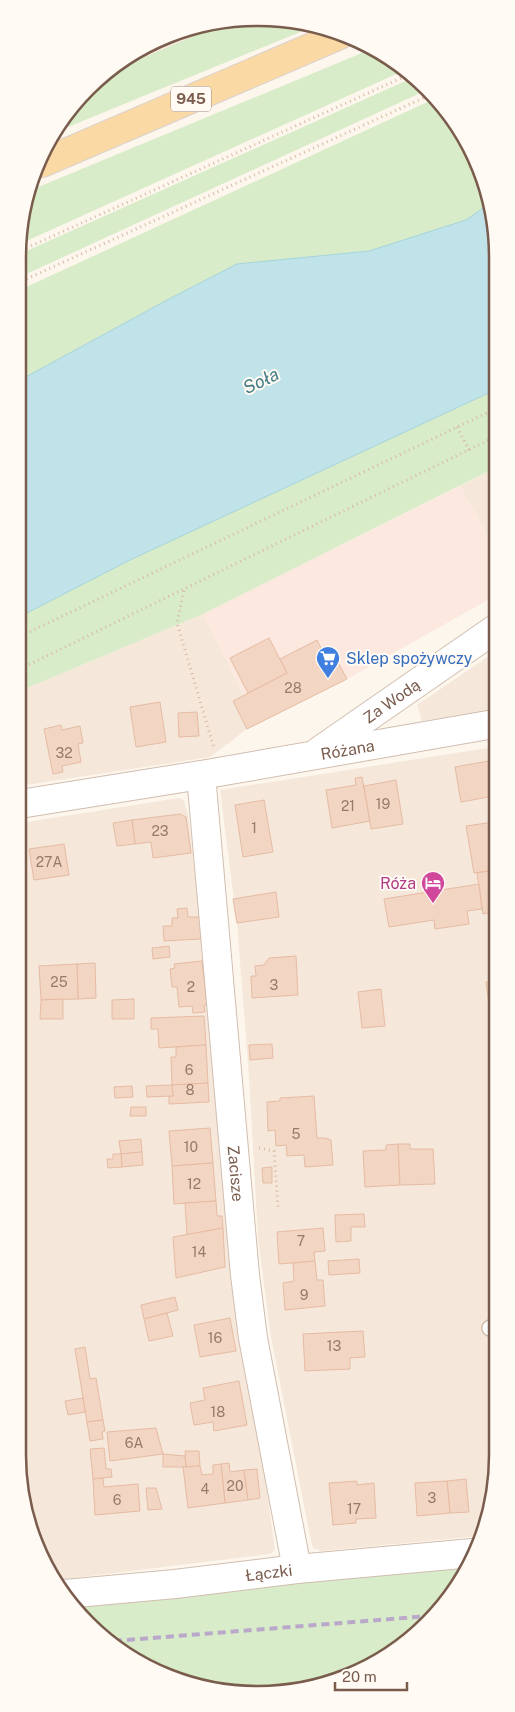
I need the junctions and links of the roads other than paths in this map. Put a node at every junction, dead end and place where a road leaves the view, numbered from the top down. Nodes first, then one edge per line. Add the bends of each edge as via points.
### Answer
1 (333, 39) edge
2 (48, 161) edge
3 (489, 634) edge
4 (489, 725) edge
5 (312, 756) junction
6 (201, 776) junction
7 (26, 803) edge
8 (466, 1554) edge
9 (297, 1569) junction
10 (73, 1593) edge

1 - 2 main road, 945
3 - 5 street, Za Wodą
4 - 5 street, Różana
5 - 6 street, Różana
6 - 7 street
6 - 9 street, Zacisze via 252,1338
8 - 9 street, Łączki
9 - 10 street, Łączki

